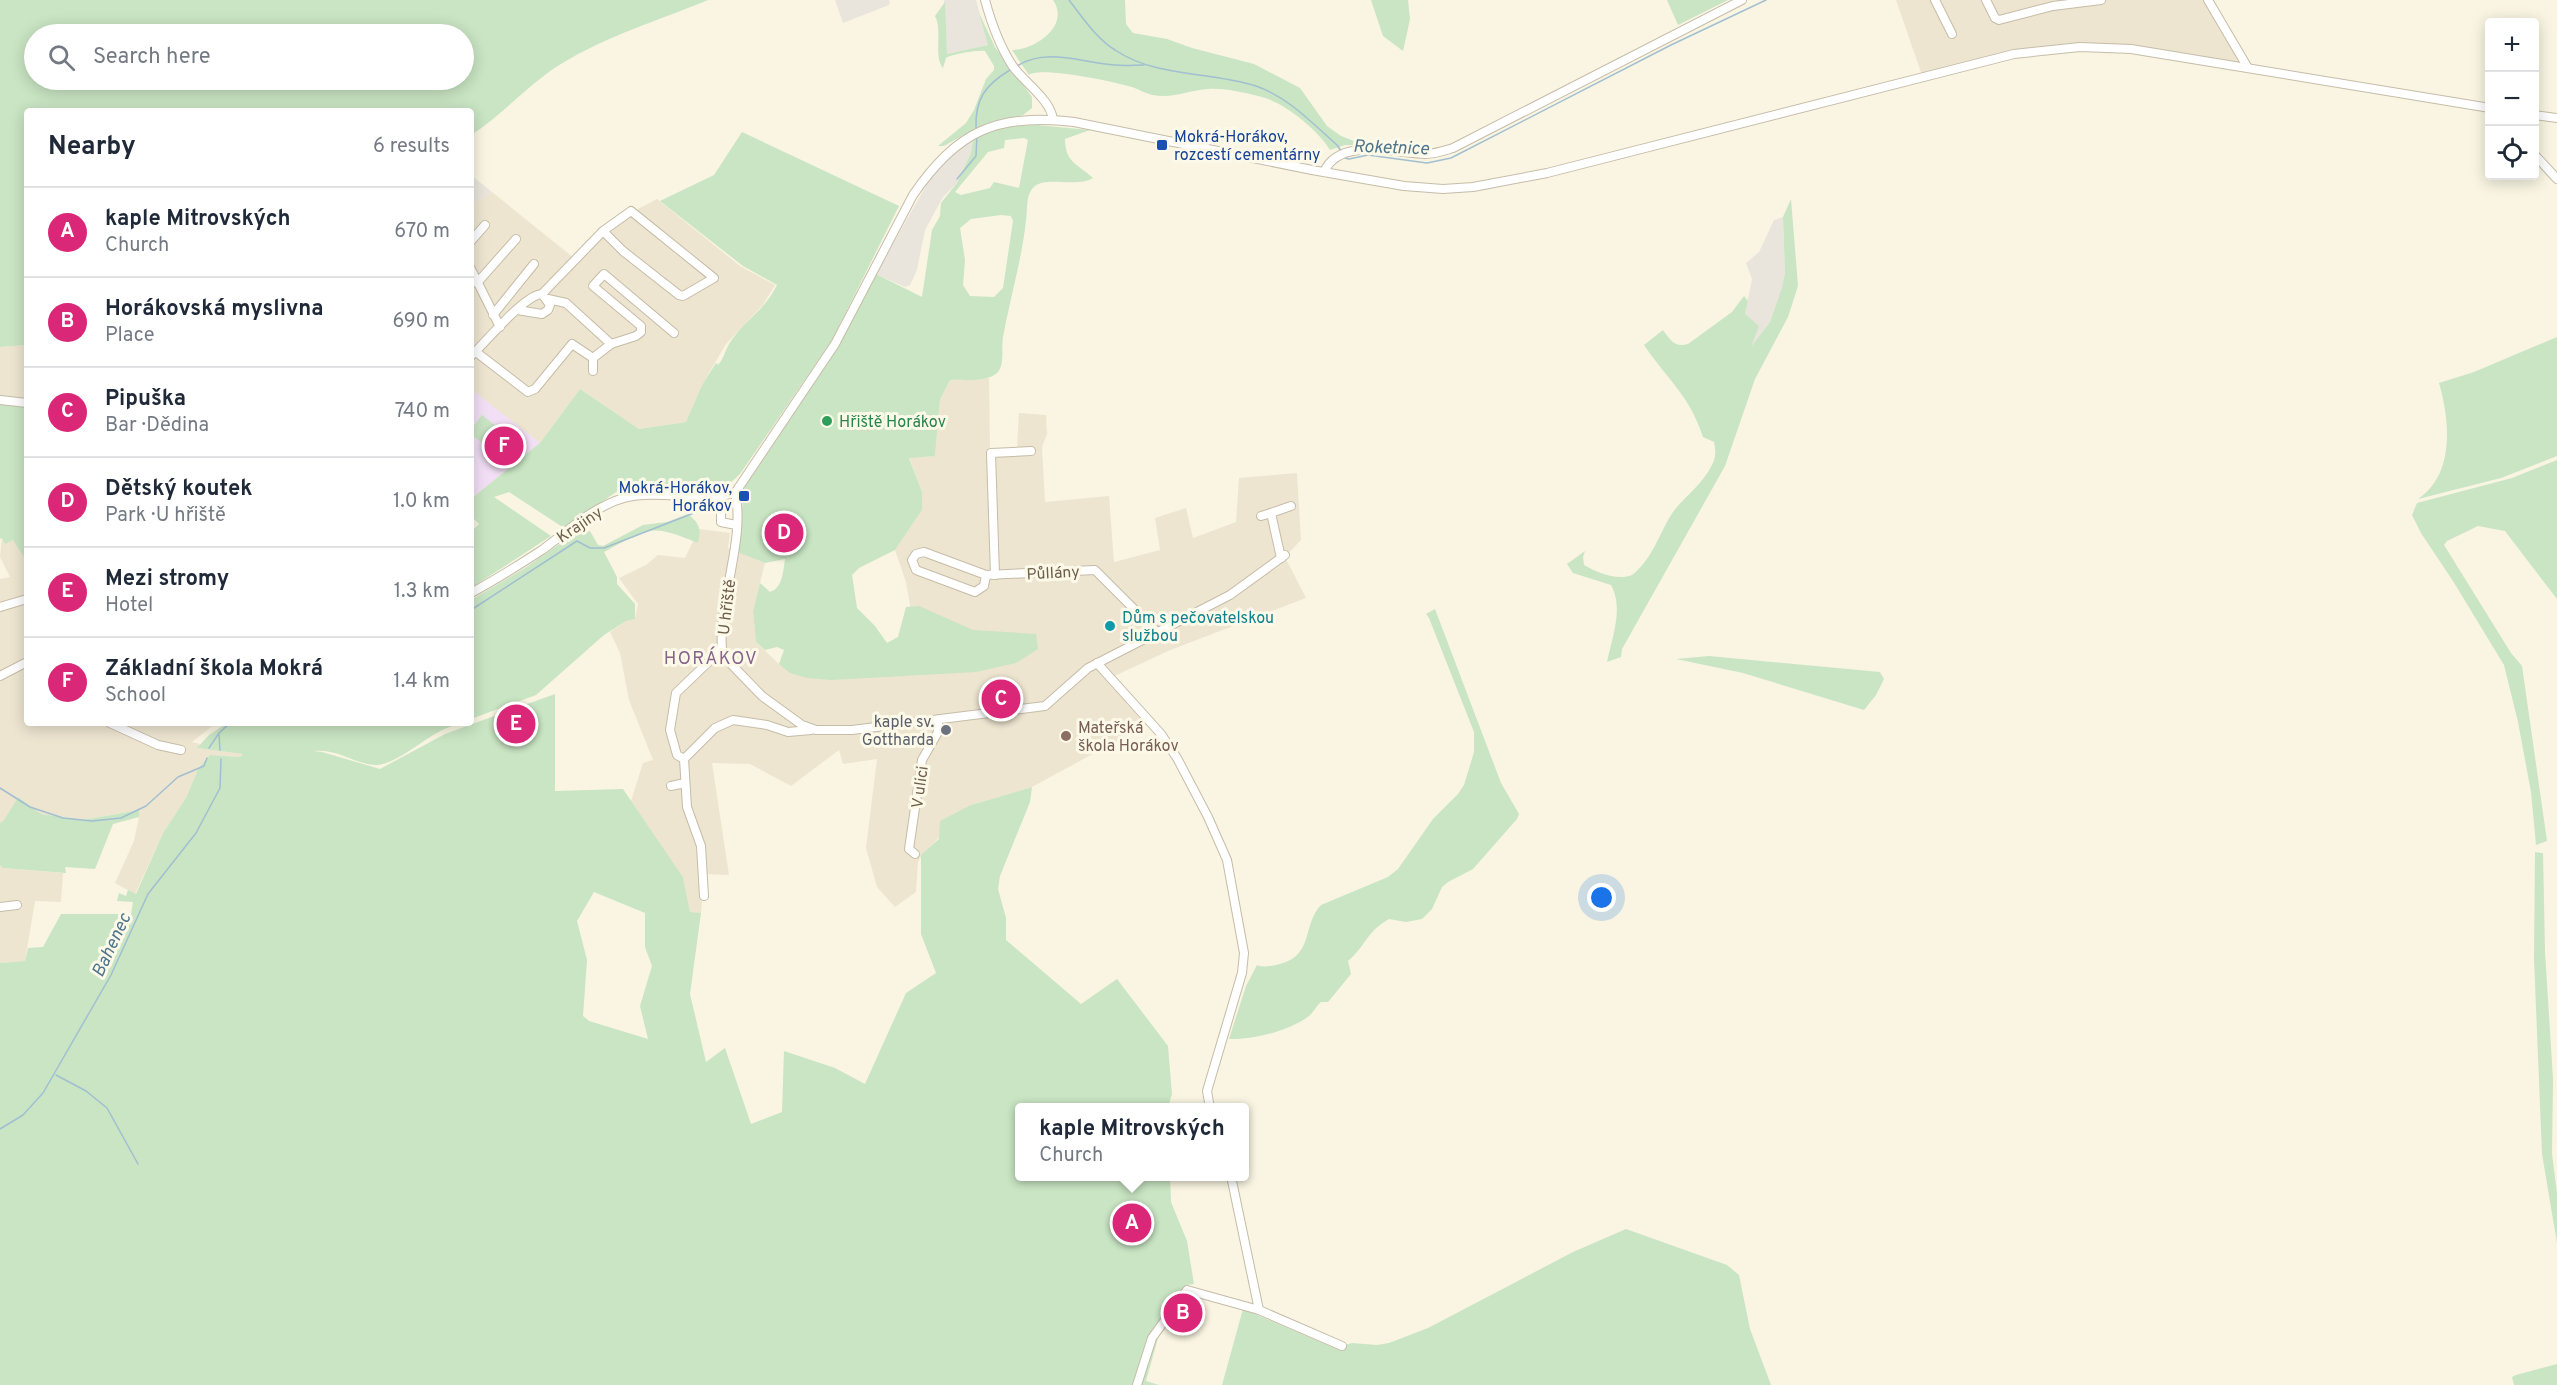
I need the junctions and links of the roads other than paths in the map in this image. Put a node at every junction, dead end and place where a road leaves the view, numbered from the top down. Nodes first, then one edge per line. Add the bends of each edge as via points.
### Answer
1 (985, 0) edge
2 (1742, 0) edge
3 (1935, 0) edge
4 (1986, 0) edge
5 (2100, 0) edge
6 (2208, 0) edge
7 (2052, 3) edge
8 (1952, 34) dead end
9 (2248, 68) junction
10 (2485, 107) edge
11 (2539, 115) edge
12 (2557, 118) edge
13 (1053, 120) junction
14 (2539, 159) edge
15 (1324, 172) junction
16 (2557, 179) edge
17 (485, 225) dead end
18 (603, 231) junction
19 (474, 238) edge
20 (516, 239) dead end
21 (534, 264) dead end
22 (474, 276) edge
23 (477, 283) junction
24 (545, 297) junction
25 (517, 310) junction
26 (494, 315) junction
27 (655, 316) junction
28 (641, 326) junction
29 (500, 327) junction
30 (674, 333) dead end
31 (611, 344) junction
32 (474, 353) edge
33 (474, 355) edge
34 (593, 358) junction
35 (593, 371) dead end
36 (0, 400) edge
37 (24, 403) edge
38 (1031, 451) dead end
39 (735, 493) junction
40 (720, 497) junction
41 (1291, 506) dead end
42 (1271, 513) junction
43 (1261, 516) dead end
44 (736, 525) junction
45 (986, 575) junction
46 (995, 575) junction
47 (474, 591) edge
48 (24, 600) edge
49 (0, 607) edge
50 (1157, 632) junction
51 (722, 649) junction
52 (1097, 663) junction
53 (24, 664) edge
54 (0, 676) edge
55 (938, 720) junction
56 (117, 726) edge
57 (816, 730) junction
58 (182, 750) dead end
59 (684, 759) junction
60 (685, 783) junction
61 (671, 786) dead end
62 (915, 854) dead end
63 (704, 896) dead end
64 (17, 905) dead end
65 (0, 907) edge
66 (1208, 1103) edge
67 (1232, 1181) edge
68 (1259, 1310) junction
69 (1342, 1346) dead end
70 (1137, 1385) edge

1 - 13 street via 1011,63 1049,107
2 - 15 street via 1453,148 1430,154 1373,149 1348,153 1328,165
3 - 8 street
4 - 7 street via 1999,20
5 - 7 street
6 - 9 street
9 - 10 street
9 - 15 street via 2131,49 2059,48 2014,54 1497,184 1423,188
11 - 12 street
13 - 15 street
13 - 39 street via 1015,121 976,132 942,157 913,195 836,344
14 - 16 street
17 - 19 street
18 - 18 street via 679,295 714,278 631,211
18 - 24 street
20 - 23 street
21 - 26 street
22 - 23 street
23 - 26 street
24 - 25 street via 534,295
24 - 25 street via 550,305 544,313
24 - 31 street via 566,303
25 - 29 street
26 - 29 street
27 - 28 street
27 - 28 street via 603,274 593,286
27 - 30 street
28 - 31 street via 636,336
29 - 32 street
31 - 34 street
33 - 34 street via 528,392 572,344
34 - 35 street
36 - 37 street
38 - 46 street via 991,453
39 - 40 street, Krajiny
39 - 44 street, U hřiště
40 - 44 street via 721,522
40 - 47 street, Krajiny via 644,495 622,499 603,507
41 - 42 street
42 - 43 street
42 - 50 street via 1283,556 1230,595
44 - 51 street, U hřiště
45 - 45 street, Půllány via 924,552 913,557 916,570 975,592 984,586
45 - 46 street, Půllány
46 - 50 street, Půllány via 1095,570
48 - 49 street
50 - 52 street
51 - 57 street, U hřiště via 762,696 802,725
51 - 59 street via 676,693 670,730 677,755
52 - 55 street via 1045,706
52 - 66 street via 1161,734 1177,758 1227,860 1244,953 1242,973 1207,1091
53 - 54 street
55 - 57 street
55 - 62 street, V ulici via 938,732 922,759 909,849
56 - 58 street via 159,745
57 - 59 street via 788,732 734,720 715,728
59 - 60 street
60 - 61 street
60 - 63 street via 687,807 701,846
64 - 65 street
67 - 68 street
68 - 69 street
68 - 70 street via 1187,1290 1152,1338

